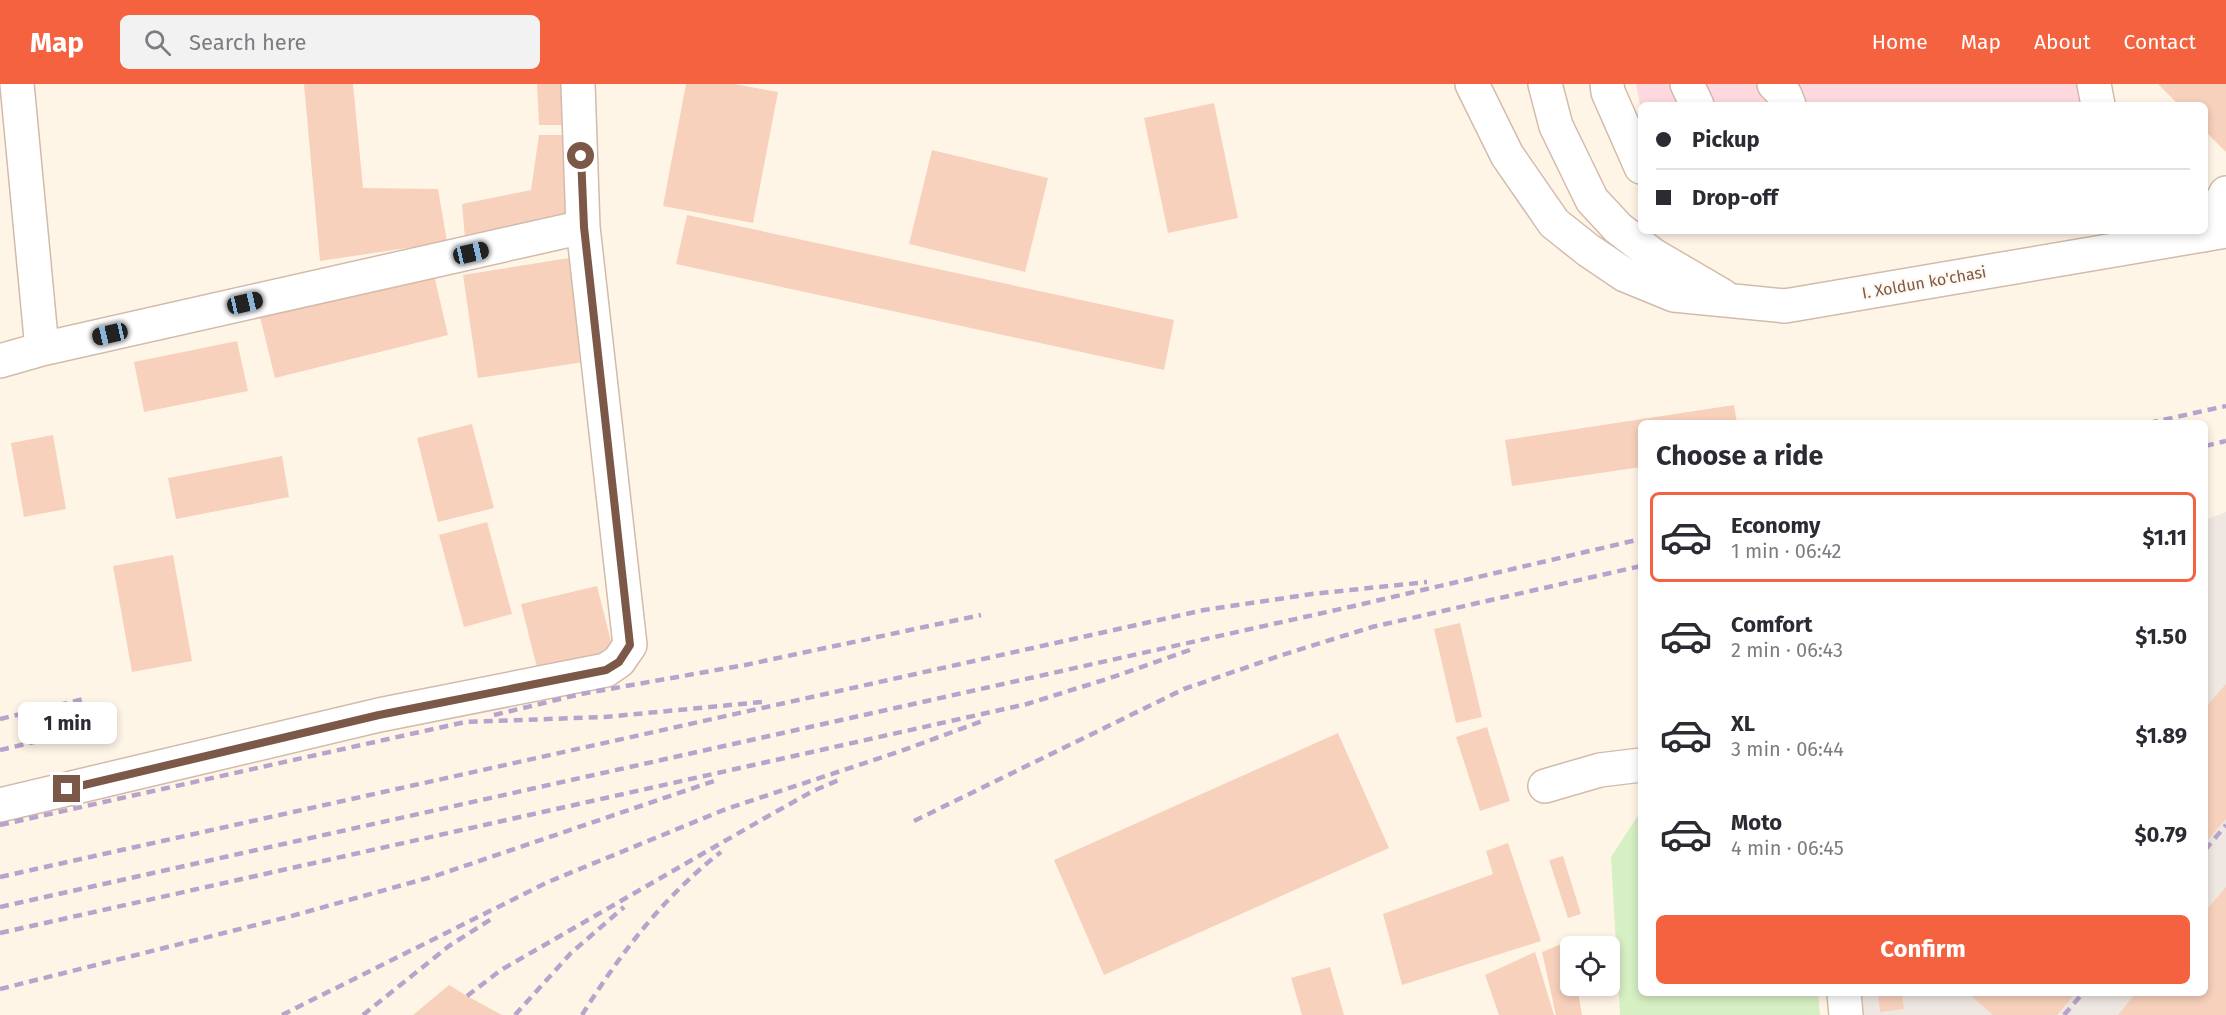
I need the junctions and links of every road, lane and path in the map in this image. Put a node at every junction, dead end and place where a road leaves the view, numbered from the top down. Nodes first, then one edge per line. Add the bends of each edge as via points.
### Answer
1 (17, 84) edge
2 (578, 84) edge
3 (1472, 84) edge
4 (1545, 84) edge
5 (1607, 84) edge
6 (1687, 84) edge
7 (1774, 84) edge
8 (2094, 84) edge
9 (1696, 102) edge
10 (1788, 102) edge
11 (2097, 102) edge
12 (1638, 160) edge
13 (2226, 193) edge
14 (584, 227) junction
15 (2215, 233) edge
16 (2202, 234) edge
17 (2122, 240) edge
18 (1733, 302) junction
19 (42, 349) junction
20 (0, 361) edge
21 (1638, 765) edge
22 (1545, 786) dead end
23 (0, 805) edge
24 (1844, 996) edge
25 (1846, 1015) edge

1 - 19 street
2 - 14 street
3 - 18 street, I. Xoldun ko'chasi via 1507,155 1554,223 1625,275 1674,295
4 - 18 street via 1556,126 1592,200 1618,228 1653,255
5 - 12 street
6 - 9 street
7 - 10 street
8 - 11 street
13 - 15 street
14 - 19 street
14 - 23 street via 630,645 619,662 606,670 379,715
16 - 17 street, I. Xoldun ko'chasi
17 - 18 street, I. Xoldun ko'chasi via 1785,306
19 - 20 street
21 - 22 street via 1600,770
24 - 25 street

